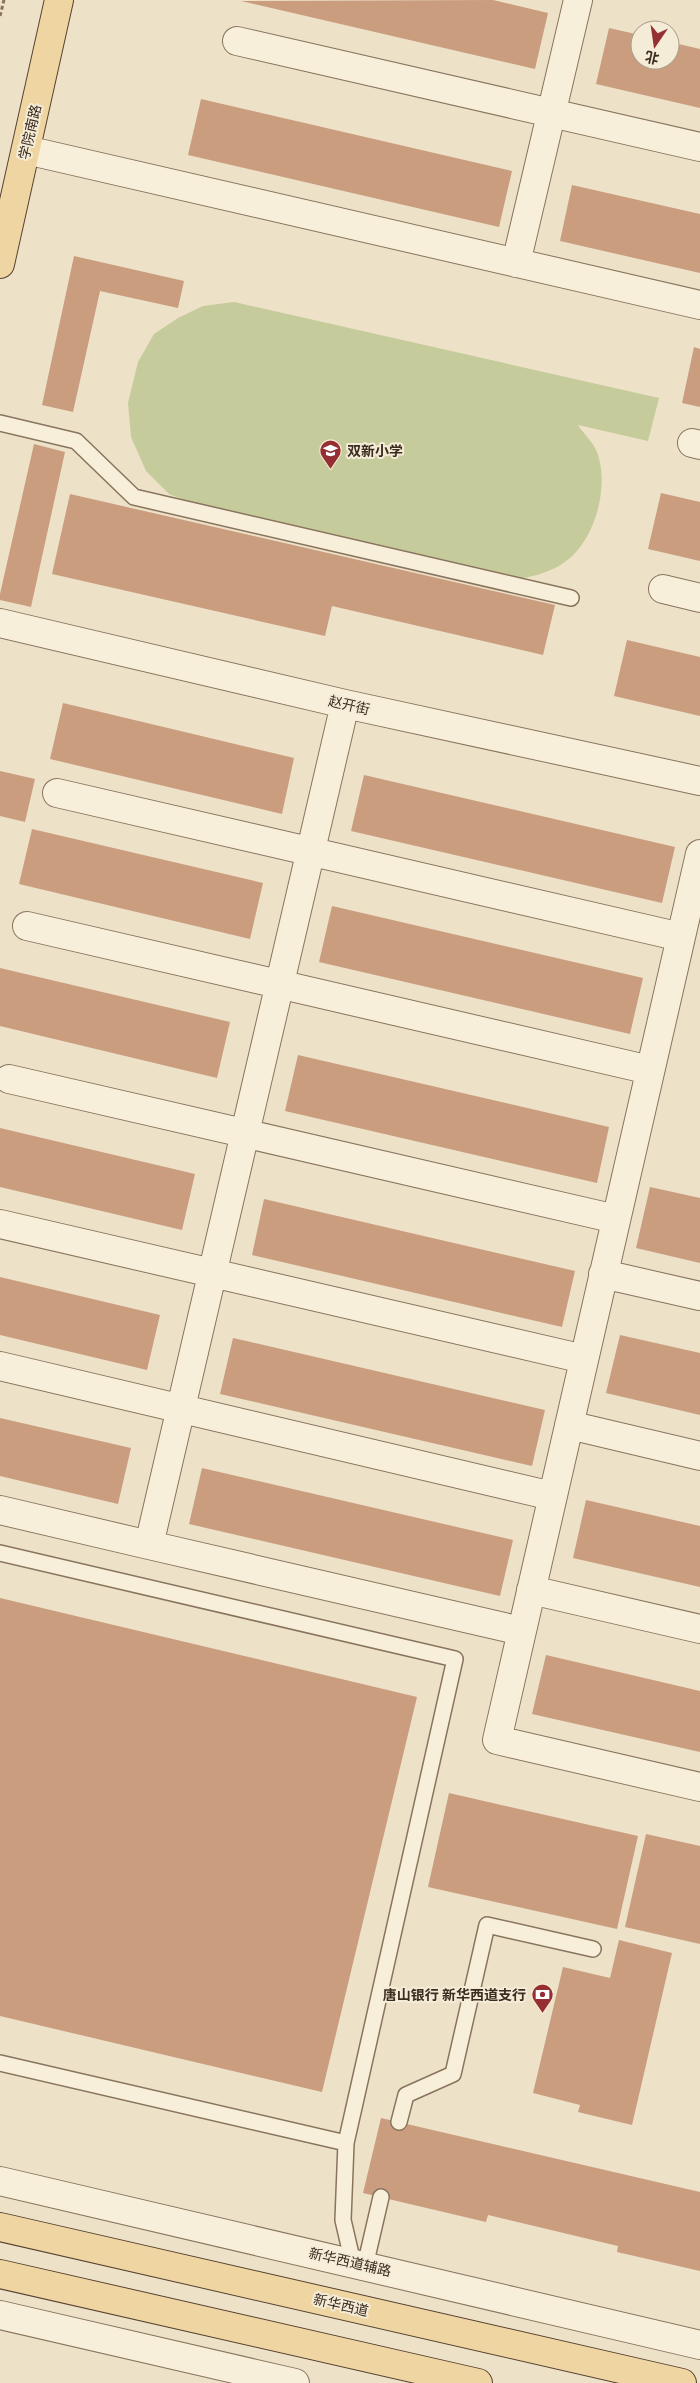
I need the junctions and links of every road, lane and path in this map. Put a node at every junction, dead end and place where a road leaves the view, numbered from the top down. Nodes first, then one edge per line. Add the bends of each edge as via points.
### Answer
1 (4, 0) edge
2 (59, 0) edge
3 (578, 0) edge
4 (0, 16) edge
5 (238, 42) dead end
6 (551, 113) junction
7 (700, 147) edge
8 (26, 150) junction
9 (516, 263) junction
10 (0, 264) edge
11 (700, 305) edge
12 (0, 423) edge
13 (663, 589) dead end
14 (571, 598) dead end
15 (700, 598) edge
16 (0, 623) edge
17 (345, 704) junction
18 (700, 781) edge
19 (57, 793) dead end
20 (310, 852) junction
21 (700, 854) edge
22 (28, 926) dead end
23 (681, 938) junction
24 (280, 984) junction
25 (650, 1070) junction
26 (10, 1079) dead end
27 (245, 1134) junction
28 (616, 1219) junction
29 (0, 1224) edge
30 (212, 1273) junction
31 (603, 1274) junction
32 (700, 1296) edge
33 (584, 1359) junction
34 (0, 1366) edge
35 (180, 1409) junction
36 (569, 1425) junction
37 (700, 1456) edge
38 (552, 1496) junction
39 (0, 1510) edge
40 (149, 1545) junction
41 (0, 1553) edge
42 (531, 1590) junction
43 (700, 1629) edge
44 (521, 1631) junction
45 (700, 1787) edge
46 (593, 1949) dead end
47 (0, 2063) edge
48 (399, 2122) dead end
49 (346, 2144) junction
50 (0, 2181) edge
51 (381, 2197) dead end
52 (0, 2226) edge
53 (359, 2264) junction
54 (0, 2274) edge
55 (0, 2315) edge
56 (700, 2343) edge
57 (295, 2383) edge
58 (474, 2383) edge
59 (682, 2383) edge

1 - 4 path
2 - 8 main road, 学院南路
3 - 6 street
5 - 6 street
6 - 7 street
6 - 9 street
8 - 9 street
8 - 10 main road, 学院南路
9 - 11 street
12 - 14 lane via 76,441 134,498
13 - 15 street
16 - 17 street, 赵开街
17 - 18 street, 赵开街
17 - 20 street
19 - 20 street
20 - 23 street
20 - 24 street
21 - 23 street
22 - 24 street
23 - 25 street
24 - 25 street
24 - 27 street
25 - 28 street
26 - 27 street
27 - 28 street
27 - 30 street
28 - 31 street
29 - 30 street
30 - 33 street
30 - 35 street
31 - 32 street
31 - 33 street
33 - 36 street
34 - 35 street
35 - 38 street
35 - 40 street
36 - 37 street
36 - 38 street
38 - 42 street
39 - 40 street
40 - 44 street
41 - 49 lane via 456,1659
42 - 43 street
42 - 44 street
44 - 45 street via 497,1740
46 - 48 lane via 487,1925 452,2074 406,2095
47 - 49 lane
49 - 53 lane via 343,2220
50 - 53 street, 新华西道辅路
51 - 53 lane
52 - 59 main road, 新华西道
53 - 56 street, 新华西道辅路
54 - 58 main road
55 - 57 street

